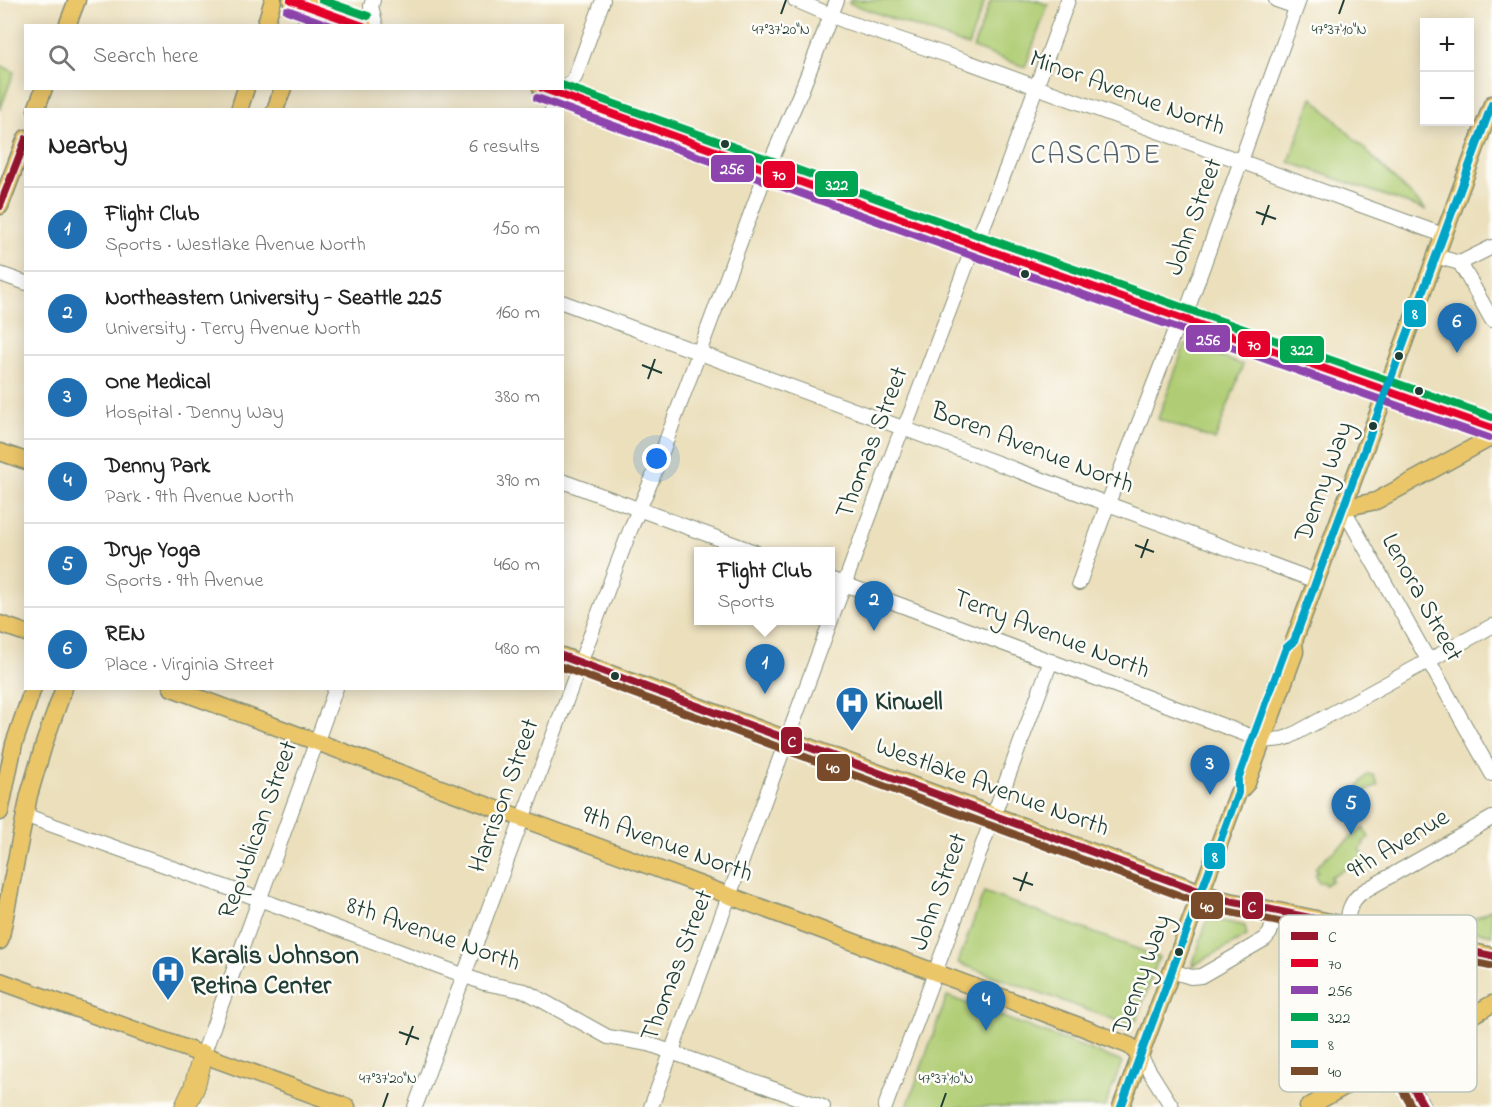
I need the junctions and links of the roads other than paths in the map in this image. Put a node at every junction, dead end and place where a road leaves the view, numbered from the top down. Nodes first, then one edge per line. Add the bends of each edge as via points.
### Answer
1 (76, 0) edge
2 (273, 0) edge
3 (291, 0) edge
4 (373, 0) edge
5 (603, 0) edge
6 (795, 0) edge
7 (837, 0) edge
8 (1068, 0) edge
9 (1276, 0) edge
10 (1297, 4) edge
11 (315, 8) edge
12 (831, 15) junction
13 (68, 24) edge
14 (266, 24) edge
15 (359, 24) edge
16 (376, 24) edge
17 (1036, 86) junction
18 (43, 90) edge
19 (245, 90) edge
20 (282, 90) edge
21 (543, 90) edge
22 (557, 103) edge
23 (1492, 104) edge
24 (38, 108) edge
25 (240, 108) edge
26 (276, 108) edge
27 (24, 143) edge
28 (1241, 161) junction
29 (767, 170) junction
30 (0, 206) edge
31 (1443, 235) junction
32 (974, 245) junction
33 (1492, 247) edge
34 (1435, 256) junction
35 (1460, 263) junction
36 (0, 274) edge
37 (24, 283) edge
38 (564, 303) edge
39 (1181, 318) junction
40 (1492, 320) edge
41 (699, 352) junction
42 (1386, 390) junction
43 (904, 427) junction
44 (1492, 428) edge
45 (1492, 437) edge
46 (0, 452) edge
47 (24, 460) edge
48 (564, 482) edge
49 (1108, 503) junction
50 (1343, 508) junction
51 (639, 510) junction
52 (740, 547) edge
53 (835, 580) edge
54 (1316, 580) junction
55 (1079, 583) dead end
56 (846, 584) junction
57 (835, 613) edge
58 (0, 624) edge
59 (830, 625) edge
60 (1492, 626) edge
61 (24, 632) edge
62 (564, 657) edge
63 (1429, 660) junction
64 (1051, 661) junction
65 (580, 662) junction
66 (32, 690) edge
67 (62, 690) edge
68 (177, 690) edge
69 (335, 690) edge
70 (787, 739) junction
71 (1258, 739) junction
72 (316, 742) junction
73 (1492, 774) edge
74 (0, 812) edge
75 (24, 815) junction
76 (994, 816) junction
77 (1492, 818) edge
78 (522, 819) junction
79 (1201, 892) junction
80 (730, 896) junction
81 (259, 899) junction
82 (1277, 911) junction
83 (1297, 915) edge
84 (1348, 915) edge
85 (0, 941) edge
86 (1477, 953) edge
87 (1492, 956) edge
88 (1172, 971) junction
89 (936, 972) junction
90 (464, 976) junction
91 (0, 981) edge
92 (1492, 1004) edge
93 (1477, 1012) edge
94 (671, 1052) junction
95 (203, 1055) junction
96 (1140, 1056) junction
97 (1335, 1092) edge
98 (1416, 1092) edge
99 (185, 1107) edge
100 (347, 1107) edge
101 (415, 1107) edge
102 (651, 1107) edge
103 (823, 1107) edge
104 (885, 1107) edge
105 (1121, 1107) edge
106 (1172, 1107) edge
107 (1308, 1107) edge
108 (1424, 1107) edge

1 - 13 main road
2 - 14 main road
3 - 11 main road
4 - 16 street
5 - 22 street via 575,77
6 - 12 street, Minor Avenue North
7 - 12 street, Harrison Street
8 - 17 street, Thomas Street
9 - 10 street
10 - 28 street, John Street
11 - 15 main road
12 - 17 street, Minor Avenue North
12 - 29 street, Harrison Street
17 - 28 street, Minor Avenue North
17 - 32 street, Thomas Street
18 - 24 main road
19 - 25 main road
20 - 26 main road
21 - 22 main road
22 - 29 main road
23 - 31 main road, Denny Way
27 - 30 main road
28 - 31 street, Minor Avenue North
28 - 39 street, John Street
29 - 32 main road
29 - 41 street, Harrison Street
31 - 34 main road, Denny Way
32 - 39 main road
32 - 43 street, Thomas Street
33 - 35 street
34 - 35 street
34 - 42 main road, Denny Way
35 - 40 street
36 - 37 street
38 - 41 street, Boren Avenue North
39 - 42 main road
39 - 49 street, John Street
41 - 43 street, Boren Avenue North
41 - 51 street, Harrison Street
42 - 44 main road
42 - 50 main road, Denny Way
43 - 49 street, Boren Avenue North
43 - 56 street, Thomas Street
45 - 50 main road via 1376,501
46 - 47 main road
48 - 51 street
49 - 54 street, Boren Avenue North
49 - 55 street, John Street
50 - 54 main road, Denny Way
50 - 63 street, Lenora Street
51 - 52 street
51 - 65 street, Harrison Street
53 - 56 street, Terry Avenue North
54 - 71 main road, Denny Way via 1294,641 1286,648
56 - 57 street, Thomas Street
56 - 64 street, Terry Avenue North
58 - 61 main road
59 - 70 street, Thomas Street
60 - 63 street
62 - 65 main road, Westlake Avenue North
63 - 71 street via 1289,737
63 - 73 street, Lenora Street
64 - 71 street, Terry Avenue North
64 - 76 street, John Street
65 - 70 main road, Westlake Avenue North
65 - 78 street, Harrison Street
66 - 74 main road via 14,744
67 - 75 main road
68 - 72 main road, 9th Avenue North
69 - 72 street, Republican Street
70 - 76 main road, Westlake Avenue North
70 - 80 street, Thomas Street
71 - 79 main road, Denny Way via 1238,779 1238,793
72 - 78 main road, 9th Avenue North
72 - 81 street, Republican Street
75 - 81 street, 8th Avenue North
75 - 85 main road
76 - 79 main road, Westlake Avenue North
76 - 89 street, John Street
77 - 84 street, 9th Avenue via 1355,897
78 - 80 main road, 9th Avenue North
78 - 90 street, Harrison Street
79 - 82 main road, Westlake Avenue North
79 - 88 main road, Denny Way
80 - 89 main road, 9th Avenue North
80 - 94 street, Thomas Street
81 - 90 street, 8th Avenue North
81 - 95 street, Republican Street
82 - 83 main road, Westlake Avenue North
82 - 88 street via 1270,933 1260,944 1201,976
86 - 87 main road, Westlake Avenue North
88 - 96 main road, Denny Way
89 - 96 main road, 9th Avenue North via 1127,1045
89 - 104 street, John Street
90 - 94 street, 8th Avenue North via 525,991 608,1037
90 - 101 street, Harrison Street
91 - 95 main road
92 - 93 main road
94 - 102 street, Thomas Street
94 - 103 street, 8th Avenue North
95 - 99 highway
95 - 100 main road
96 - 105 main road, Denny Way
96 - 106 street
97 - 107 main road
98 - 108 street, 9th Avenue

